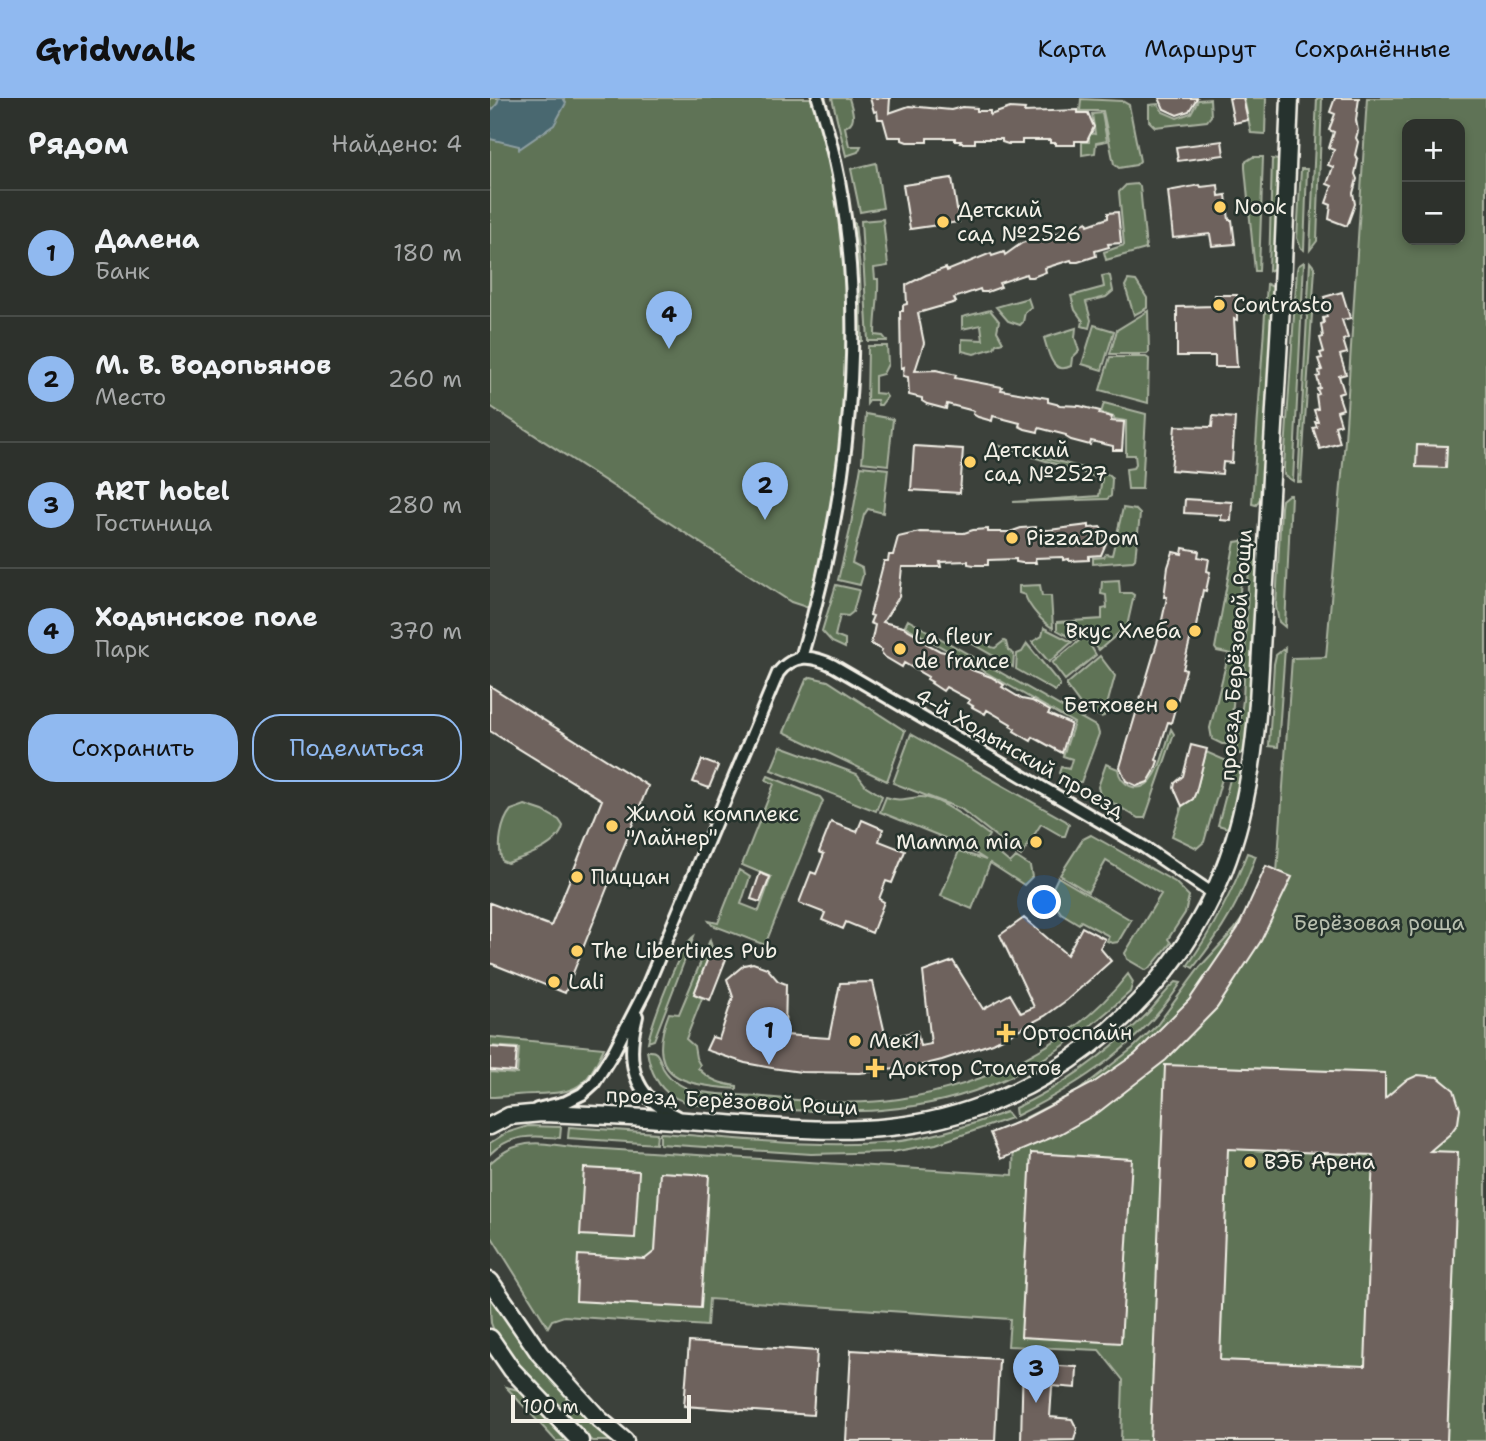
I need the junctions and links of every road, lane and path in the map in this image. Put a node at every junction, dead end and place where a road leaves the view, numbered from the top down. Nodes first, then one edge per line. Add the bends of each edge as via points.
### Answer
1 (818, 98) edge
2 (1290, 98) edge
3 (801, 658) junction
4 (1213, 894) junction
5 (642, 996) junction
6 (524, 1113) junction
7 (689, 1121) junction
8 (490, 1126) edge
9 (490, 1280) edge
10 (490, 1338) edge
11 (580, 1441) edge
12 (625, 1441) edge

1 - 3 street via 836,171 847,247 851,384 841,495
2 - 4 street, проезд Берёзовой Рощи via 1255,739 1240,822
3 - 4 street, 4-й Ходынский проезд via 814,658 841,670 1144,848
3 - 5 street via 785,663 778,673
4 - 7 street, проезд Берёзовой Рощи via 1176,956 1113,1027 1061,1067 1003,1097 930,1122 891,1127 813,1130
5 - 6 street via 594,1083 566,1102
5 - 7 street via 633,1032 634,1074 651,1101
6 - 7 street, проезд Берёзовой Рощи
6 - 8 street, проезд Берёзовой Рощи
9 - 12 street via 540,1354
10 - 11 street via 512,1370

